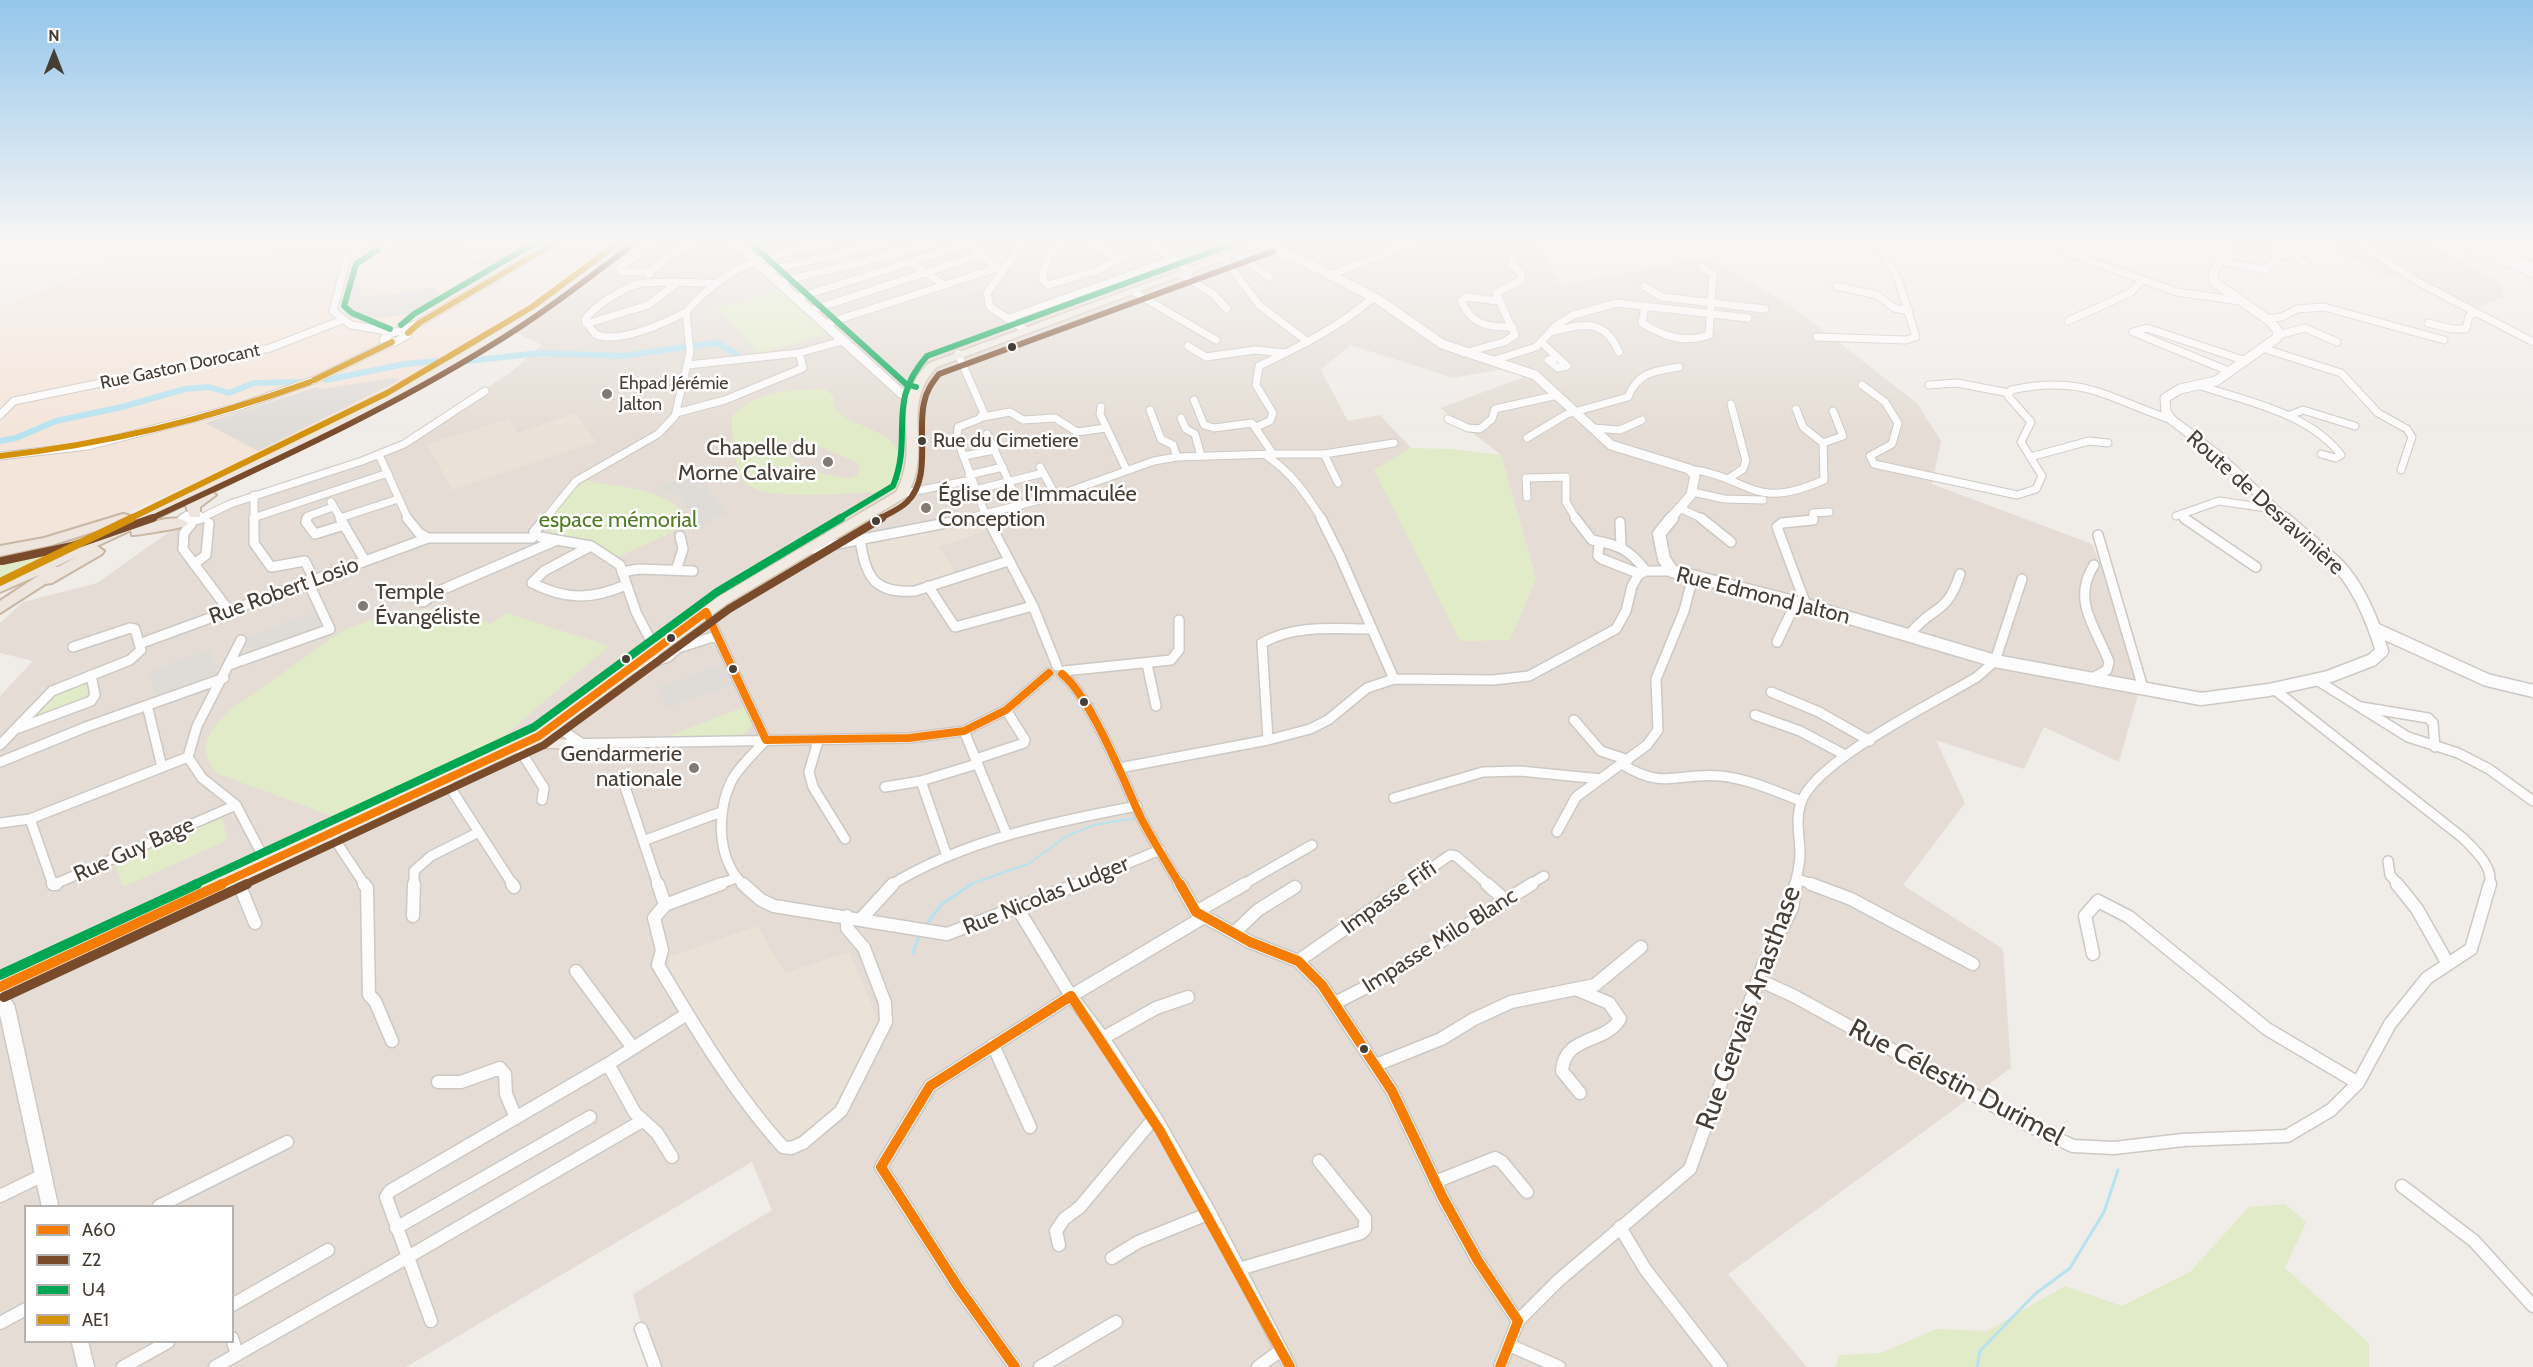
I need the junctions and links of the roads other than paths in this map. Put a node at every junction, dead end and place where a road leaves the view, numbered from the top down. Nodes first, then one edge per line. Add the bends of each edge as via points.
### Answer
1 (334, 305) edge
2 (450, 305) edge
3 (540, 305) edge
4 (542, 305) edge
5 (600, 305) edge
6 (648, 305) edge
7 (693, 305) edge
8 (803, 305) edge
9 (828, 305) edge
10 (886, 305) edge
11 (989, 305) edge
12 (1047, 305) edge
13 (1095, 305) edge
14 (1157, 305) edge
15 (1223, 305) edge
16 (1258, 305) edge
17 (1365, 305) edge
18 (1388, 305) edge
19 (1462, 305) edge
20 (1500, 305) edge
21 (1610, 305) edge
22 (1637, 305) edge
23 (1710, 305) edge
24 (1732, 305) edge
25 (1890, 305) edge
26 (1907, 305) edge
27 (2104, 305) edge
28 (2246, 305) edge
29 (2461, 305) edge
30 (1645, 306) junction
31 (1227, 309) dead end
32 (1765, 309) dead end
33 (809, 311) junction
34 (1909, 311) junction
35 (686, 312) junction
36 (2476, 313) junction
37 (1709, 314) junction
38 (1748, 318) dead end
39 (1007, 319) junction
40 (2267, 319) junction
41 (342, 320) junction
42 (2068, 321) dead end
43 (419, 323) junction
44 (2428, 323) dead end
45 (586, 324) junction
46 (825, 324) junction
47 (1513, 327) junction
48 (373, 330) junction
49 (1025, 330) junction
50 (396, 332) junction
51 (408, 333) junction
52 (1549, 333) junction
53 (2278, 335) junction
54 (1817, 337) dead end
55 (387, 340) junction
56 (842, 340) junction
57 (1216, 340) dead end
58 (2444, 340) dead end
59 (1308, 342) junction
60 (1541, 342) junction
61 (2337, 342) dead end
62 (2533, 342) edge
63 (1188, 346) dead end
64 (2262, 348) junction
65 (1286, 352) junction
66 (1464, 352) junction
67 (1619, 352) dead end
68 (799, 353) junction
69 (2221, 353) junction
70 (958, 354) junction
71 (1557, 357) dead end
72 (1495, 360) junction
73 (2246, 361) junction
74 (2207, 362) junction
75 (688, 365) junction
76 (1679, 367) dead end
77 (2231, 372) junction
78 (1862, 385) dead end
79 (1929, 385) dead end
80 (2201, 386) junction
81 (485, 391) dead end
82 (2009, 393) junction
83 (1558, 394) junction
84 (912, 397) junction
85 (1194, 400) dead end
86 (1731, 405) dead end
87 (1101, 407) dead end
88 (1796, 409) dead end
89 (1150, 410) dead end
90 (1575, 411) junction
91 (1833, 411) dead end
92 (676, 413) junction
93 (0, 415) edge
94 (2288, 416) junction
95 (983, 417) junction
96 (1181, 418) dead end
97 (1448, 419) dead end
98 (1642, 420) dead end
99 (2172, 420) junction
100 (2355, 426) dead end
101 (1106, 428) junction
102 (1256, 428) junction
103 (1592, 428) junction
104 (987, 434) dead end
105 (1527, 438) dead end
106 (1394, 443) dead end
107 (1823, 443) junction
108 (2108, 443) dead end
109 (290, 449) junction
110 (995, 450) junction
111 (1324, 454) junction
112 (2321, 454) dead end
113 (1269, 455) junction
114 (0, 456) edge
115 (377, 456) junction
116 (963, 456) junction
117 (1201, 456) junction
118 (1177, 457) junction
119 (2030, 457) junction
120 (1003, 467) junction
121 (254, 468) junction
122 (1126, 469) junction
123 (1689, 469) junction
124 (2401, 470) dead end
125 (388, 473) junction
126 (970, 477) junction
127 (1728, 479) junction
128 (1009, 481) junction
129 (1338, 483) dead end
130 (975, 490) junction
131 (1693, 492) junction
132 (327, 494) junction
133 (901, 494) junction
134 (254, 495) junction
135 (1056, 496) junction
136 (1527, 497) dead end
137 (398, 499) junction
138 (1763, 500) dead end
139 (1020, 506) junction
140 (333, 507) junction
141 (1682, 509) junction
142 (2274, 509) junction
143 (141, 512) junction
144 (1829, 512) dead end
145 (985, 516) junction
146 (253, 518) junction
147 (191, 521) junction
148 (342, 522) junction
149 (1620, 522) dead end
150 (209, 523) dead end
151 (2098, 535) dead end
152 (542, 536) junction
153 (680, 536) dead end
154 (428, 538) junction
155 (860, 540) junction
156 (1731, 542) dead end
157 (1599, 543) junction
158 (591, 546) junction
159 (1621, 547) junction
160 (805, 550) junction
161 (0, 551) edge
162 (365, 561) junction
163 (1008, 561) junction
164 (194, 564) junction
165 (2094, 565) dead end
166 (2256, 567) dead end
167 (676, 570) junction
168 (693, 571) dead end
169 (622, 572) junction
170 (1672, 572) junction
171 (1643, 573) junction
172 (1960, 574) dead end
173 (1693, 576) junction
174 (2022, 579) dead end
175 (311, 581) junction
176 (0, 582) edge
177 (626, 585) junction
178 (928, 586) junction
179 (0, 588) edge
180 (423, 602) dead end
181 (1801, 603) junction
182 (1033, 606) junction
183 (0, 608) edge
184 (230, 612) junction
185 (705, 612) junction
186 (0, 614) edge
187 (1179, 620) dead end
188 (1372, 629) junction
189 (2374, 629) junction
190 (1910, 634) junction
191 (717, 636) junction
192 (2397, 639) junction
193 (241, 640) dead end
194 (1776, 642) dead end
195 (2380, 643) junction
196 (139, 644) junction
197 (73, 647) dead end
198 (655, 649) junction
199 (1995, 661) junction
200 (232, 664) junction
201 (1147, 664) junction
202 (627, 670) junction
203 (1058, 671) junction
204 (91, 675) junction
205 (225, 678) junction
206 (2092, 678) junction
207 (1394, 679) junction
208 (2315, 679) junction
209 (2143, 688) junction
210 (2275, 690) junction
211 (2533, 691) edge
212 (1771, 692) dead end
213 (147, 705) junction
214 (1156, 706) dead end
215 (2356, 706) junction
216 (1006, 710) junction
217 (1755, 715) dead end
218 (1574, 720) dead end
219 (551, 729) junction
220 (14, 730) junction
221 (964, 731) junction
222 (766, 740) junction
223 (1268, 740) junction
224 (818, 741) junction
225 (1870, 741) junction
226 (581, 743) junction
227 (559, 744) junction
228 (0, 745) edge
229 (521, 745) junction
230 (2435, 747) junction
231 (1845, 755) junction
232 (188, 757) junction
233 (977, 761) junction
234 (0, 762) edge
235 (1625, 762) junction
236 (162, 767) junction
237 (1119, 768) junction
238 (1601, 779) junction
239 (446, 781) junction
240 (921, 781) junction
241 (885, 787) dead end
242 (625, 788) dead end
243 (1394, 798) dead end
244 (542, 800) dead end
245 (1801, 801) junction
246 (2533, 801) edge
247 (236, 805) junction
248 (1137, 806) junction
249 (721, 812) junction
250 (30, 819) junction
251 (0, 824) edge
252 (479, 832) junction
253 (1557, 832) dead end
254 (331, 834) junction
255 (1007, 836) junction
256 (845, 839) dead end
257 (643, 841) junction
258 (1312, 845) dead end
259 (1160, 850) junction
260 (947, 856) junction
261 (2388, 861) dead end
262 (267, 864) junction
263 (1544, 876) dead end
264 (237, 878) junction
265 (736, 878) junction
266 (1798, 879) junction
267 (1295, 886) dead end
268 (514, 887) dead end
269 (1505, 900) junction
270 (665, 905) junction
271 (1018, 909) junction
272 (1200, 915) junction
273 (413, 916) dead end
274 (847, 916) junction
275 (861, 919) junction
276 (255, 923) dead end
277 (1234, 933) junction
278 (1641, 947) dead end
279 (2093, 954) dead end
280 (1299, 961) junction
281 (1972, 964) dead end
282 (2448, 964) junction
283 (576, 971) dead end
284 (1759, 980) junction
285 (0, 987) edge
286 (1578, 990) junction
287 (1071, 996) junction
288 (0, 997) edge
289 (1188, 997) dead end
290 (1335, 1003) junction
291 (687, 1014) junction
292 (1103, 1038) junction
293 (392, 1041) dead end
294 (993, 1046) junction
295 (633, 1048) junction
296 (608, 1064) junction
297 (1376, 1065) junction
298 (438, 1082) dead end
299 (2358, 1083) junction
300 (1580, 1093) dead end
301 (1155, 1116) junction
302 (590, 1117) dead end
303 (516, 1118) junction
304 (642, 1121) junction
305 (1030, 1127) dead end
306 (287, 1142) dead end
307 (672, 1157) dead end
308 (1319, 1161) dead end
309 (43, 1175) junction
310 (1435, 1182) junction
311 (2402, 1186) dead end
312 (1527, 1192) dead end
313 (0, 1196) edge
314 (50, 1205) edge
315 (161, 1205) edge
316 (1210, 1213) junction
317 (1620, 1227) junction
318 (396, 1228) junction
319 (1059, 1245) dead end
320 (328, 1250) dead end
321 (408, 1257) junction
322 (1112, 1258) dead end
323 (1239, 1269) junction
324 (234, 1304) edge
325 (2533, 1306) edge
326 (24, 1310) edge
327 (431, 1321) dead end
328 (1518, 1321) junction
329 (1116, 1322) dead end
330 (0, 1323) edge
331 (640, 1329) dead end
332 (80, 1343) edge
333 (165, 1343) edge
334 (233, 1343) edge
335 (1509, 1345) junction
336 (1281, 1350) junction
337 (237, 1355) junction
338 (83, 1366) edge
339 (123, 1367) edge
340 (215, 1367) edge
341 (655, 1367) edge
342 (1015, 1367) edge
343 (1040, 1367) edge
344 (1258, 1367) edge
345 (1290, 1367) edge
346 (1500, 1367) edge
347 (1558, 1367) edge
348 (1721, 1367) edge

1 - 41 street via 335,315
2 - 43 street
3 - 143 highway via 355,411
4 - 109 highway via 507,331 395,396
5 - 45 street via 586,316
6 - 45 street
7 - 35 street
8 - 33 street
9 - 33 street
10 - 46 street
11 - 39 street
12 - 39 street
13 - 49 main road
14 - 57 street
15 - 31 street
16 - 59 street
17 - 59 street
18 - 66 street via 1442,344
19 - 47 street via 1478,325
20 - 47 street
21 - 52 street via 1574,315
22 - 30 street
23 - 37 street
24 - 32 street
25 - 34 street
26 - 34 street
27 - 42 street
28 - 40 street
29 - 36 street
30 - 37 street
30 - 37 street via 1642,323 1666,338 1695,342 1709,335
33 - 46 street
34 - 54 street via 1916,332 1913,339
35 - 45 street via 611,337 597,336
35 - 75 street
36 - 44 street via 2469,316 2466,329
36 - 62 street
37 - 38 street
39 - 49 street
40 - 53 street
40 - 58 street via 2297,309 2324,308
41 - 48 street
41 - 93 street, Rue Gaston Dorocant via 270,348 14,402
43 - 50 street
43 - 51 street
46 - 56 street
47 - 66 street via 1512,339
48 - 50 street
48 - 55 street
49 - 70 main road
50 - 51 street
50 - 55 street
51 - 55 street via 405,338
52 - 60 street
52 - 67 street via 1593,325 1608,332
53 - 61 street via 2305,328
53 - 64 street, Route de Desravinière
55 - 114 street via 377,349 312,381 238,408 117,439
56 - 68 street
56 - 84 street via 901,393
59 - 65 street
60 - 71 street
60 - 72 street
63 - 65 street via 1206,357 1255,350
64 - 73 street, Route de Desravinière
64 - 124 street via 2341,373 2378,413 2407,429 2412,437
65 - 102 street via 1263,363 1256,373 1256,388 1273,414 1269,422
66 - 72 street
68 - 75 street
68 - 92 street via 803,368 717,405
69 - 73 street
69 - 74 street
69 - 74 street via 2146,328 2133,332
70 - 84 main road via 921,375
70 - 95 street
72 - 83 street via 1528,371
73 - 77 street, Route de Desravinière
74 - 77 street
75 - 92 street
76 - 90 street via 1641,374 1634,379 1628,397 1618,403
77 - 80 street, Route de Desravinière
78 - 119 street via 1885,402 1898,423 1892,444 1870,456 1874,464 2022,495 2036,489 2041,481
79 - 82 street via 1956,383
80 - 94 street
80 - 99 street, Route de Desravinière via 2180,389 2165,398 2166,412
81 - 115 street via 411,440
82 - 99 street via 2053,382 2083,384
82 - 119 street via 2031,422 2021,442
83 - 90 street
83 - 97 street via 1495,409 1492,419 1480,429
84 - 133 main road via 913,476
85 - 102 street via 1207,427 1250,423
86 - 127 street via 1746,461 1743,469
87 - 101 street
88 - 107 street via 1803,427
89 - 118 street via 1161,439 1173,445
90 - 103 street
90 - 105 street
91 - 107 street via 1844,436
92 - 152 street via 658,434 576,481 543,522
94 - 100 street via 2303,410
94 - 112 street via 2328,441 2341,455 2335,458
95 - 101 street via 1010,412 1023,420 1052,418 1077,432
95 - 116 street via 958,427 957,439
96 - 117 street via 1186,429 1195,434
98 - 103 street via 1620,430
99 - 142 street, Route de Desravinière via 2220,457
101 - 122 street
102 - 113 street
103 - 123 street via 1622,450
104 - 110 street
106 - 111 street
107 - 127 street via 1824,480 1802,490 1760,493
108 - 119 street via 2089,441
109 - 121 highway
109 - 179 highway
110 - 116 street
110 - 120 street
111 - 113 street
111 - 129 street
113 - 117 street
113 - 188 street via 1287,468 1315,510 1349,574
115 - 125 street
115 - 134 street
116 - 126 street
117 - 118 street
118 - 122 street
120 - 126 street
120 - 128 street
121 - 147 highway via 196,503
121 - 183 highway via 87,552
122 - 135 street
123 - 127 street
123 - 131 street via 1695,477
125 - 132 street
125 - 137 street
126 - 130 street
126 - 133 street
128 - 130 street
128 - 135 street via 1042,470
128 - 139 street
130 - 145 street
131 - 138 street via 1724,499
131 - 141 street
132 - 140 street
132 - 146 street
133 - 160 main road
134 - 146 street
134 - 147 street
135 - 139 street
136 - 157 street via 1526,478 1566,477 1566,501 1572,516
137 - 148 street
137 - 154 street via 416,531
139 - 145 street
140 - 148 street
140 - 148 street via 308,516 310,530 315,534
141 - 156 street via 1695,514
141 - 170 street via 1659,534 1664,559
142 - 166 street via 2220,501 2179,516
142 - 189 street, Route de Desravinière via 2338,564
143 - 161 highway via 58,539
143 - 176 highway
144 - 181 street via 1813,513 1814,520 1782,523 1777,527
145 - 155 street
145 - 163 street
146 - 175 street via 254,543 271,567 305,561
147 - 164 street via 182,545
147 - 186 highway via 139,531 54,576
148 - 162 street
149 - 159 street
150 - 164 street via 206,555
151 - 209 street
152 - 154 street, Rue Robert Losio
152 - 158 street, Rue Robert Losio
152 - 180 street
153 - 167 street via 682,557
154 - 162 street, Rue Robert Losio
155 - 160 street
155 - 178 street via 866,570 879,584 907,592
157 - 159 street
157 - 171 street via 1598,556 1604,562
158 - 169 street via 620,565
158 - 177 street via 544,571 532,583 577,600 599,597
159 - 171 street via 1632,553
160 - 185 main road
162 - 175 street, Rue Robert Losio
163 - 178 street
163 - 182 street
164 - 184 street
165 - 206 street via 2084,579 2086,610 2109,665 2107,671
167 - 168 street
167 - 169 street
169 - 177 street
170 - 171 street, Rue Edmond Jalton
170 - 173 street, Rue Edmond Jalton
171 - 207 street via 1632,586 1626,611 1616,628 1529,676 1493,680
172 - 190 street via 1955,592 1941,611 1921,620
173 - 181 street, Rue Edmond Jalton
173 - 235 street via 1656,679 1658,730 1647,745
174 - 199 street
175 - 184 street, Rue Robert Losio
175 - 200 street via 330,629
177 - 198 street
178 - 182 street via 955,627
181 - 190 street, Rue Edmond Jalton
181 - 194 street
182 - 203 street
184 - 196 street, Rue Robert Losio
185 - 191 street
185 - 198 main road
187 - 201 street via 1178,654 1171,660
188 - 207 street
188 - 223 street via 1299,631 1273,636 1262,643
189 - 192 street
189 - 195 street, Route de Desravinière
190 - 199 street, Rue Edmond Jalton
191 - 202 street
191 - 222 street
192 - 195 street
192 - 211 street via 2487,680
193 - 200 street
195 - 208 street via 2379,657 2371,663
196 - 197 street via 135,629 130,628
196 - 204 street via 141,650 130,660
198 - 202 main road
199 - 206 street
199 - 225 street
200 - 205 street
201 - 203 street
201 - 214 street
202 - 219 main road
203 - 216 street
203 - 237 street via 1072,682
204 - 220 street via 52,692
204 - 220 street via 95,695 91,701
205 - 213 street
205 - 232 street via 192,735
206 - 209 street
207 - 223 street via 1368,688 1328,720 1310,729
208 - 210 street
208 - 215 street
209 - 210 street via 2201,699
210 - 282 street, Rue Célestin Durimel via 2463,838 2482,858 2491,880 2471,949
212 - 225 street via 1819,712
213 - 234 street
213 - 236 street
215 - 230 street via 2408,737
215 - 230 street via 2428,718 2433,723
216 - 221 street
216 - 233 street via 1024,743
217 - 231 street via 1800,731
218 - 235 street via 1601,751
219 - 226 street
219 - 227 street via 551,740
219 - 229 main road
220 - 228 street
221 - 224 street via 909,738
221 - 233 street
222 - 224 street
222 - 226 street
222 - 249 street via 737,771
223 - 237 street
224 - 256 street via 809,772 813,787
225 - 231 street
226 - 227 street
227 - 229 main road
229 - 239 main road
229 - 244 street via 544,788
230 - 246 street via 2458,753 2489,769
231 - 245 street via 1822,774
232 - 236 street
232 - 247 street via 202,778
233 - 240 street
233 - 255 street
235 - 238 street
235 - 245 street via 1636,774 1664,782 1719,776 1751,782
236 - 250 street
237 - 248 street
238 - 243 street via 1521,771 1483,772
238 - 253 street via 1576,797
239 - 252 street
239 - 254 main road
240 - 241 street
240 - 260 street
242 - 257 street
245 - 266 street, Rue Gervais Anasthase
247 - 250 street, Rue Guy Bage via 53,885
247 - 262 street
248 - 255 street via 1054,822
248 - 259 street
249 - 257 street
249 - 265 street via 725,850
250 - 251 street
252 - 268 street
252 - 273 street via 431,856 414,871
254 - 262 main road
254 - 293 street via 367,888 369,994
255 - 260 street
257 - 270 street
258 - 272 street
259 - 271 street, Rue Nicolas Ludger
259 - 272 street
260 - 275 street via 899,879
261 - 282 street via 2388,872 2415,904 2434,946
262 - 264 main road
263 - 269 street, Impasse Milo Blanc
264 - 276 street
264 - 285 main road
265 - 270 street
265 - 274 street, Rue Nicolas Ludger via 768,904
266 - 281 street via 1851,898
266 - 284 street, Rue Gervais Anasthase via 1792,908
267 - 277 street via 1258,910
269 - 280 street, Impasse Fifi via 1456,856 1450,855
269 - 290 street, Impasse Milo Blanc via 1378,981
270 - 291 street via 654,918 662,950 658,965
271 - 275 street, Rue Nicolas Ludger via 946,933 921,932
271 - 287 street
272 - 277 street
272 - 287 street
274 - 275 street, Rue Nicolas Ludger
274 - 291 street via 847,928 864,948 885,1003 886,1022 841,1111 803,1143 791,1148 776,1141
277 - 280 street
278 - 286 street via 1595,985
279 - 299 street via 2085,916 2098,901 2129,917 2267,1029
280 - 290 street
282 - 299 street, Rue Célestin Durimel via 2427,978 2390,1024
283 - 295 street
284 - 299 street, Rue Célestin Durimel via 2073,1146 2114,1148 2183,1140 2287,1136 2331,1110
284 - 317 street, Rue Gervais Anasthase via 1690,1169
286 - 297 street via 1511,1002 1441,1039
286 - 300 street via 1616,1007 1620,1019 1614,1029 1582,1040 1565,1058 1562,1071
287 - 292 street
287 - 294 street
288 - 309 street via 7,1009
289 - 292 street via 1156,1008
290 - 297 street
291 - 295 street
292 - 301 street
294 - 305 street
294 - 342 street via 930,1086 881,1167 939,1259
295 - 296 street
296 - 303 street
296 - 304 street
297 - 310 street
298 - 303 street via 461,1082 500,1068
301 - 316 street
301 - 319 street via 1080,1207 1064,1219 1056,1231
302 - 318 street
303 - 318 street via 390,1191 386,1197
304 - 307 street via 657,1133
304 - 321 street
306 - 315 street
308 - 323 street via 1365,1218 1365,1229
309 - 313 street
309 - 314 street
310 - 312 street via 1495,1158
310 - 328 street
311 - 325 street via 2474,1241
316 - 322 street via 1138,1242
316 - 323 street
317 - 328 street, Rue Gervais Anasthase via 1541,1295
317 - 348 street via 1645,1269
318 - 321 street
320 - 324 street
321 - 327 street
321 - 337 street
323 - 336 street
326 - 330 street
328 - 335 street
329 - 343 street
331 - 341 street
332 - 338 street
333 - 339 street
334 - 337 street
335 - 346 street
335 - 347 street
336 - 344 street
336 - 345 street
337 - 340 street

